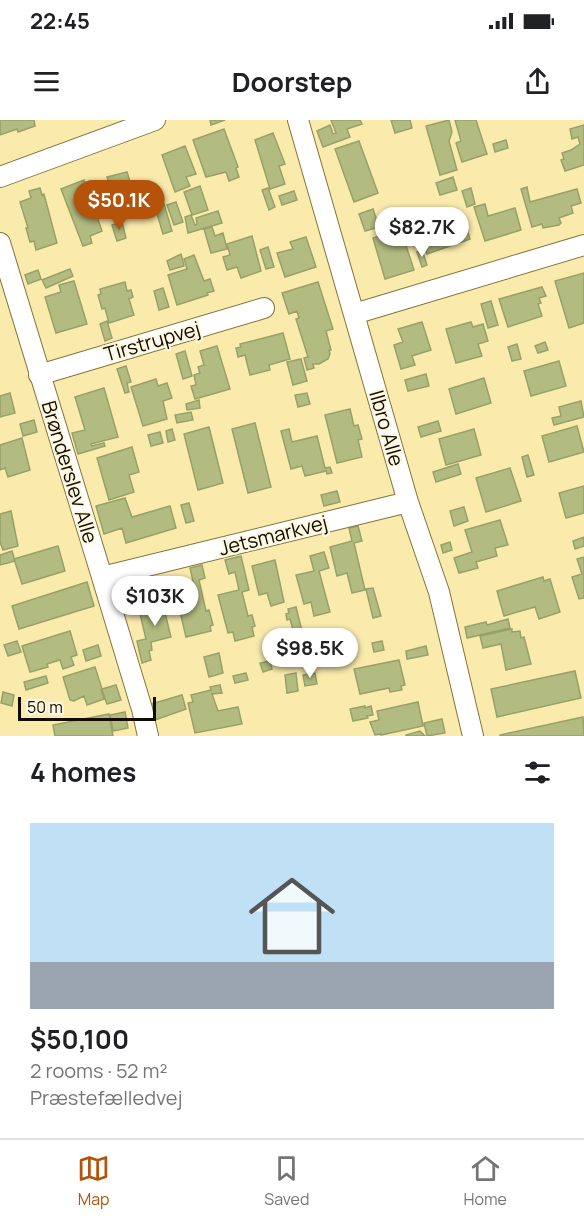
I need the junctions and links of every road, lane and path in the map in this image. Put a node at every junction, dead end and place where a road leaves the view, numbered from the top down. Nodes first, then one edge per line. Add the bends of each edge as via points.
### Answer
1 (156, 120) edge
2 (298, 120) edge
3 (0, 177) edge
4 (0, 243) edge
5 (584, 245) edge
6 (264, 308) dead end
7 (354, 314) junction
8 (39, 375) junction
9 (408, 502) junction
10 (102, 577) junction
11 (148, 736) edge
12 (473, 736) edge

1 - 3 street
2 - 7 street, Ilbro Alle
4 - 8 street, Brønderslev Alle
5 - 7 street
6 - 8 street, Tirstrupvej
7 - 9 street, Ilbro Alle
8 - 10 street, Brønderslev Alle
9 - 10 street, Jetsmarkvej
9 - 12 street, Ilbro Alle via 439,592
10 - 11 street, Brønderslev Alle

